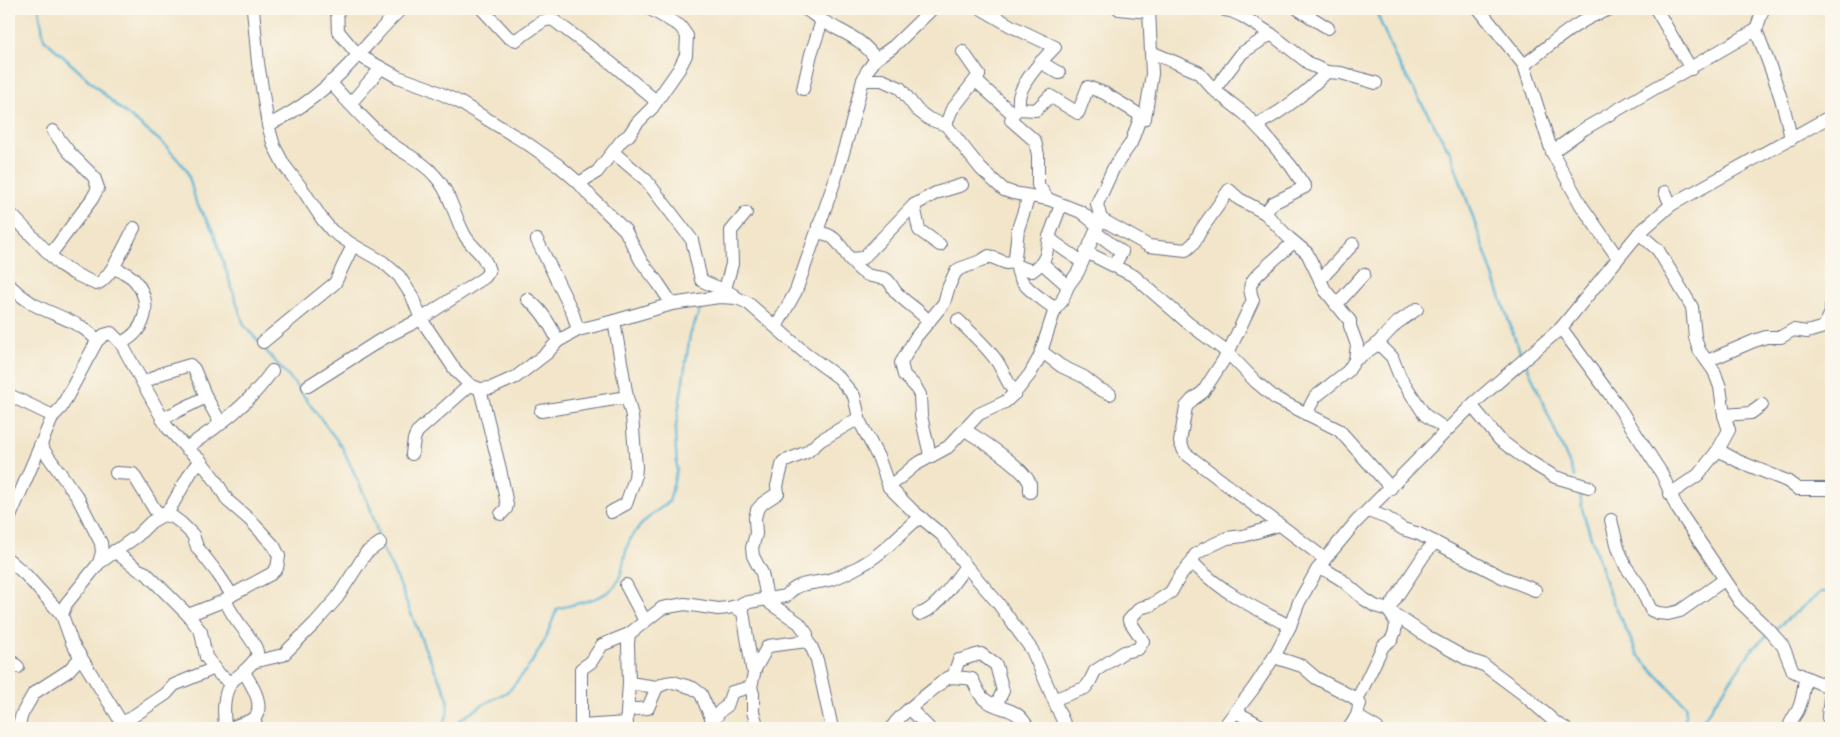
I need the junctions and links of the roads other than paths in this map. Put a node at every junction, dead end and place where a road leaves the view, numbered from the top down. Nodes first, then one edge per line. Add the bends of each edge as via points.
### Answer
1 (253, 9) edge
2 (337, 9) edge
3 (401, 9) edge
4 (482, 9) edge
5 (650, 9) edge
6 (805, 9) edge
7 (932, 9) edge
8 (982, 9) edge
9 (1119, 9) edge
10 (1298, 9) edge
11 (1479, 9) edge
12 (1611, 9) edge
13 (1656, 9) edge
14 (1763, 9) edge
15 (1149, 10) edge
16 (1225, 10) edge
17 (822, 21) junction
18 (1328, 28) dead end
19 (1756, 30) junction
20 (1271, 34) junction
21 (963, 52) dead end
22 (1151, 52) junction
23 (358, 56) junction
24 (876, 59) junction
25 (1040, 62) junction
26 (1524, 65) junction
27 (381, 68) junction
28 (1691, 69) junction
29 (1327, 72) junction
30 (1059, 73) dead end
31 (979, 75) junction
32 (863, 80) junction
33 (330, 82) junction
34 (1376, 83) dead end
35 (803, 89) dead end
36 (1214, 90) junction
37 (656, 101) junction
38 (350, 104) junction
39 (1016, 112) junction
40 (1831, 116) edge
41 (1145, 118) junction
42 (946, 124) junction
43 (268, 125) junction
44 (1256, 125) junction
45 (53, 131) dead end
46 (1791, 139) junction
47 (613, 152) junction
48 (1552, 152) junction
49 (579, 183) junction
50 (962, 185) dead end
51 (1665, 192) dead end
52 (1029, 196) junction
53 (1048, 199) junction
54 (914, 205) junction
55 (1061, 205) junction
56 (1671, 205) junction
57 (9, 212) edge
58 (746, 213) dead end
59 (1265, 213) junction
60 (1098, 225) junction
61 (818, 226) junction
62 (134, 228) dead end
63 (1639, 233) junction
64 (1049, 237) junction
65 (537, 240) dead end
66 (1293, 242) junction
67 (1353, 244) dead end
68 (353, 245) junction
69 (940, 245) dead end
70 (50, 255) junction
71 (1084, 257) junction
72 (1618, 258) junction
73 (850, 260) junction
74 (1042, 263) junction
75 (1014, 264) junction
76 (1114, 265) junction
77 (113, 268) junction
78 (1364, 274) dead end
79 (1320, 280) junction
80 (9, 285) edge
81 (1068, 286) junction
82 (725, 289) junction
83 (737, 298) junction
84 (527, 299) dead end
85 (672, 304) junction
86 (1336, 305) junction
87 (1831, 306) edge
88 (1055, 309) junction
89 (1417, 309) dead end
90 (421, 319) junction
91 (958, 320) dead end
92 (614, 321) junction
93 (929, 322) junction
94 (776, 327) junction
95 (1560, 328) junction
96 (578, 330) junction
97 (1828, 330) edge
98 (97, 341) junction
99 (558, 341) junction
100 (263, 342) dead end
101 (121, 343) junction
102 (1378, 343) junction
103 (1042, 351) junction
104 (1228, 353) junction
105 (1355, 360) junction
106 (1707, 362) junction
107 (272, 370) dead end
108 (143, 383) junction
109 (308, 386) dead end
110 (475, 387) junction
111 (1015, 393) junction
112 (1110, 394) dead end
113 (9, 395) edge
114 (206, 397) junction
115 (627, 397) junction
116 (1762, 405) dead end
117 (1472, 406) junction
118 (541, 411) dead end
119 (1306, 414) junction
120 (1724, 415) junction
121 (53, 416) junction
122 (860, 418) junction
123 (162, 419) junction
124 (221, 424) junction
125 (965, 430) junction
126 (1447, 430) junction
127 (40, 446) junction
128 (186, 448) junction
129 (1718, 450) junction
130 (412, 454) dead end
131 (930, 455) junction
132 (200, 460) junction
133 (116, 473) dead end
134 (889, 487) junction
135 (1589, 487) dead end
136 (1391, 488) junction
137 (1831, 489) edge
138 (1030, 492) dead end
139 (1670, 494) junction
140 (1368, 511) junction
141 (10, 512) edge
142 (611, 512) dead end
143 (501, 514) dead end
144 (163, 515) junction
145 (922, 518) junction
146 (1611, 520) dead end
147 (1279, 525) junction
148 (1436, 542) junction
149 (380, 543) dead end
150 (114, 551) junction
151 (1325, 559) junction
152 (9, 560) edge
153 (1192, 562) junction
154 (100, 563) junction
155 (966, 566) junction
156 (1317, 570) junction
157 (1724, 580) junction
158 (626, 585) dead end
159 (1535, 590) dead end
160 (229, 597) junction
161 (767, 598) junction
162 (734, 607) junction
163 (1388, 610) junction
164 (919, 614) dead end
165 (62, 615) junction
166 (188, 615) junction
167 (645, 621) junction
168 (1290, 626) junction
169 (629, 634) junction
170 (807, 641) junction
171 (81, 657) junction
172 (1274, 657) junction
173 (248, 667) junction
174 (214, 668) junction
175 (756, 669) junction
176 (953, 676) junction
177 (1805, 677) junction
178 (629, 682) junction
179 (231, 683) junction
180 (657, 687) junction
181 (751, 687) junction
182 (1831, 688) edge
183 (1055, 699) junction
184 (996, 705) junction
185 (910, 709) junction
186 (628, 710) junction
187 (1359, 710) junction
188 (1236, 712) junction
189 (1831, 718) edge
190 (255, 724) edge
191 (124, 726) edge
192 (627, 726) edge
193 (1062, 726) edge
194 (581, 727) edge
195 (714, 727) edge
196 (18, 728) edge
197 (225, 728) edge
198 (230, 728) edge
199 (758, 728) edge
200 (832, 728) edge
201 (892, 728) edge
202 (929, 728) edge
203 (1028, 728) edge
204 (1223, 728) edge
205 (1265, 728) edge
206 (1349, 728) edge
207 (1377, 728) edge
208 (1566, 728) edge
209 (1789, 728) edge

1 - 43 street
2 - 23 street via 338,31
3 - 23 street
4 - 37 street via 508,37 516,40 543,21 552,19
5 - 37 street via 680,26 687,36 686,55
6 - 17 street
7 - 24 street
8 - 25 street via 1055,47
9 - 15 street
10 - 18 street
11 - 26 street
12 - 26 street via 1578,24
13 - 28 street
14 - 19 street
15 - 22 street
16 - 20 street via 1231,10
17 - 24 street via 857,39
17 - 35 street
19 - 28 street
19 - 46 street via 1786,112
20 - 29 street via 1311,65
20 - 36 street via 1242,53
21 - 31 street
22 - 36 street via 1198,72
22 - 41 street via 1152,74
23 - 27 street
23 - 33 street
24 - 32 street
25 - 30 street
25 - 39 street via 1019,96
26 - 48 street
27 - 38 street
27 - 49 street via 459,102 528,144
28 - 48 street
29 - 34 street
29 - 44 street via 1299,98 1272,118
31 - 39 street via 976,81 981,87
31 - 42 street via 951,111
32 - 42 street via 882,80 900,88 917,110 929,119
32 - 61 street
33 - 38 street
33 - 43 street via 290,114
36 - 44 street
37 - 47 street
38 - 90 street via 387,140 436,176 465,235 487,264 489,271 485,277
39 - 41 street via 1036,110 1050,96 1078,113 1088,87
39 - 53 street via 1012,120 1035,141 1038,185
40 - 46 street
41 - 60 street via 1139,121 1131,143 1113,169 1097,204
42 - 52 street via 981,169 1004,190
43 - 68 street via 284,165 322,219
44 - 59 street via 1305,187 1272,203
45 - 70 street via 94,176 98,188
46 - 56 street
47 - 49 street via 597,172
47 - 82 street via 646,180 692,240 702,280
48 - 72 street via 1581,205
49 - 85 street via 626,230 641,261
50 - 54 street via 936,193
51 - 56 street
52 - 53 street
52 - 75 street via 1018,230
53 - 55 street
54 - 69 street via 919,230
54 - 73 street via 863,258
55 - 60 street via 1081,212
55 - 64 street
56 - 63 street
57 - 70 street
58 - 82 street via 731,231 732,264
59 - 60 street via 1229,190 1186,250 1149,246
59 - 66 street
60 - 71 street
60 - 76 street via 1122,252
61 - 73 street via 820,233 828,233
61 - 94 street via 796,291
62 - 77 street
63 - 72 street
63 - 106 street via 1658,250 1692,307 1695,337
64 - 71 street
64 - 74 street
65 - 96 street
66 - 79 street via 1307,254
66 - 104 street via 1251,284 1253,300
67 - 79 street
68 - 90 street via 383,262 399,276
68 - 100 street via 335,283
70 - 77 street via 73,273 96,284 104,280
71 - 76 street
71 - 81 street
72 - 95 street
73 - 93 street via 863,273 885,278
74 - 75 street via 1032,271
74 - 81 street
75 - 88 street via 1025,285
75 - 93 street via 989,256 959,269 944,303
76 - 104 street via 1134,276
77 - 101 street via 136,281 147,304 144,320 131,338
78 - 86 street
79 - 86 street
80 - 98 street via 33,304 84,329
81 - 88 street
82 - 83 street
83 - 85 street via 719,297
83 - 94 street via 748,303
84 - 99 street via 535,304
85 - 92 street
86 - 105 street via 1350,321 1357,345
87 - 97 street
88 - 103 street
89 - 102 street via 1397,323
90 - 109 street via 382,339
90 - 110 street via 456,371
91 - 111 street via 998,363
92 - 96 street
92 - 115 street
93 - 131 street via 901,363 904,375 920,395
94 - 122 street via 840,378 854,396
95 - 117 street
95 - 139 street via 1616,403 1662,474
96 - 99 street
97 - 106 street via 1794,330 1781,338 1766,337
98 - 101 street via 111,333
98 - 121 street
99 - 110 street via 516,377 491,388
101 - 108 street
102 - 105 street
102 - 126 street via 1392,357 1400,377 1425,415
103 - 111 street
103 - 112 street via 1061,366
104 - 119 street via 1275,398
104 - 147 street via 1203,392 1186,407 1180,442 1185,453
105 - 119 street via 1348,370 1315,397
106 - 120 street via 1720,387
107 - 124 street via 255,393
108 - 114 street via 190,365
108 - 123 street
110 - 130 street via 417,432
110 - 143 street via 500,469 506,505
111 - 125 street via 1005,402 979,414
113 - 121 street
114 - 123 street
114 - 124 street
115 - 118 street
115 - 142 street via 632,416 635,478 626,504
116 - 120 street via 1751,413
117 - 126 street
117 - 135 street via 1500,440 1524,458 1565,482
119 - 136 street via 1339,430
120 - 129 street via 1729,430
121 - 127 street
122 - 134 street via 880,459
122 - 161 street via 806,452 783,462 778,493 758,510 752,548 766,585
123 - 128 street
124 - 128 street
125 - 131 street via 948,447
125 - 138 street via 1014,465 1028,481
126 - 136 street
127 - 141 street
127 - 154 street via 83,507 101,543
128 - 132 street
129 - 137 street via 1798,489
129 - 139 street via 1698,476
131 - 134 street
132 - 144 street
132 - 160 street via 228,501 250,520 279,556 277,568 271,574
133 - 144 street via 133,474 155,510
134 - 145 street
136 - 140 street
139 - 157 street
140 - 148 street
140 - 151 street
144 - 150 street
144 - 160 street via 181,522 193,535 197,547
145 - 155 street via 942,535
145 - 161 street via 868,562 834,579 800,584 786,596
146 - 157 street via 1626,567 1651,610 1668,614 1680,611
147 - 151 street
147 - 153 street via 1227,538 1195,555
148 - 159 street via 1502,577
148 - 163 street
149 - 173 street via 366,553 338,598 283,655
150 - 154 street
150 - 166 street via 146,573
151 - 156 street
152 - 165 street
153 - 168 street via 1254,608
153 - 183 street via 1171,592 1140,608 1129,620 1143,642 1138,649 1124,652 1095,671 1085,688
154 - 165 street via 66,604
155 - 164 street via 932,607
155 - 183 street via 1032,650
156 - 163 street via 1326,570 1364,599
156 - 168 street
157 - 177 street via 1740,602 1783,646 1793,671
158 - 167 street
160 - 166 street
160 - 173 street via 232,616 256,646 257,655
161 - 162 street
161 - 170 street via 799,623 807,634
162 - 167 street via 718,609 685,604 662,608
162 - 175 street via 743,612 752,668
163 - 187 street via 1396,622 1395,631 1392,639 1383,646 1358,698
163 - 208 street via 1430,638 1484,665
165 - 171 street
166 - 174 street via 201,632 206,657
167 - 169 street
168 - 172 street
169 - 178 street
169 - 194 street via 602,645 591,662 581,669
170 - 175 street via 768,646
170 - 200 street via 817,660
171 - 191 street
171 - 196 street via 68,671 34,692
172 - 187 street via 1302,666 1316,678 1353,697
172 - 188 street
173 - 179 street
173 - 190 street via 258,707
174 - 179 street
174 - 191 street via 174,685
175 - 181 street
176 - 184 street via 972,678 983,699
176 - 184 street via 959,660 981,654 996,665 1003,691
176 - 185 street
177 - 182 street
177 - 209 street via 1804,693
178 - 180 street
178 - 186 street
179 - 197 street via 226,694
180 - 186 street via 648,708
180 - 195 street via 673,682 693,688 701,694
181 - 195 street via 732,692 727,706 720,709
181 - 199 street
182 - 189 street via 1828,716
183 - 193 street
184 - 203 street via 1014,711 1024,719
185 - 201 street via 893,723
185 - 202 street
186 - 192 street
187 - 206 street
187 - 207 street
188 - 204 street
188 - 205 street
190 - 198 street
192 - 194 street

